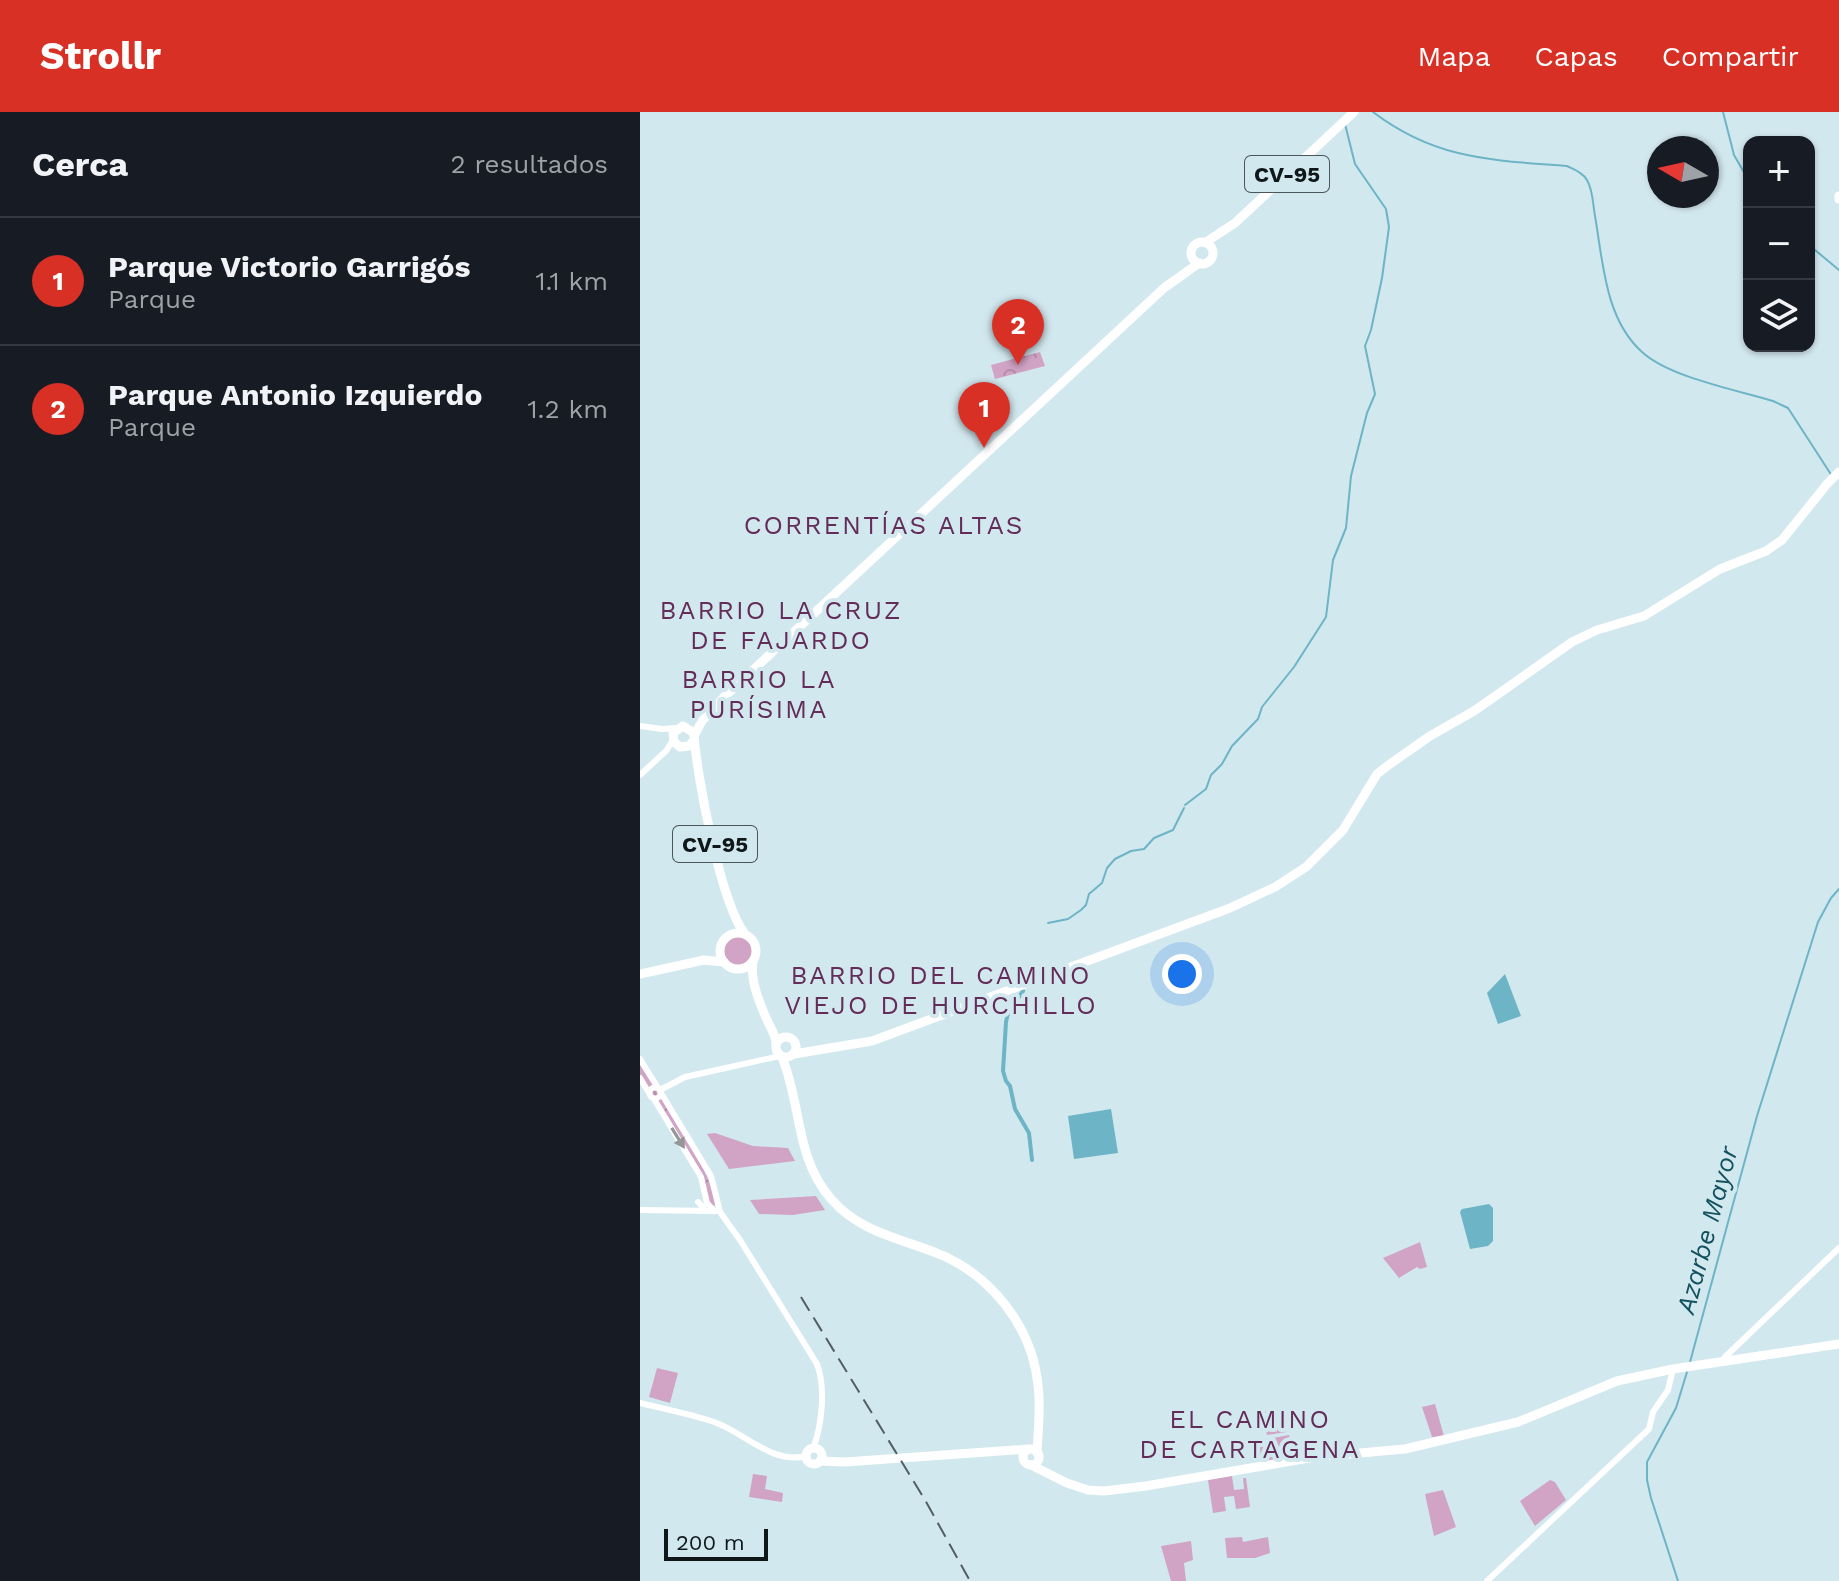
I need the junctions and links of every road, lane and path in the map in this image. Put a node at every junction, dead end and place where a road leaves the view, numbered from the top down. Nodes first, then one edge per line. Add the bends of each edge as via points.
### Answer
1 (1354, 112) edge
2 (1210, 246) junction
3 (1195, 259) junction
4 (1838, 474) edge
5 (712, 709) junction
6 (640, 726) edge
7 (678, 738) junction
8 (694, 738) junction
9 (640, 775) edge
10 (701, 781) junction
11 (731, 908) junction
12 (745, 934) junction
13 (728, 936) junction
14 (721, 945) junction
15 (754, 958) junction
16 (724, 962) junction
17 (640, 967) edge
18 (737, 968) junction
19 (640, 974) edge
20 (753, 982) junction
21 (763, 1009) junction
22 (791, 1038) junction
23 (817, 1050) junction
24 (783, 1053) junction
25 (640, 1059) edge
26 (640, 1078) edge
27 (659, 1090) junction
28 (649, 1097) junction
29 (698, 1202) dead end
30 (715, 1209) junction
31 (640, 1210) edge
32 (700, 1211) junction
33 (1839, 1248) edge
34 (1839, 1344) edge
35 (1723, 1362) junction
36 (1676, 1368) junction
37 (640, 1403) edge
38 (1032, 1455) junction
39 (812, 1456) junction
40 (1487, 1581) edge

1 - 2 main road, CV-95
2 - 3 main road, CV-95 via 1209,261
2 - 3 main road, CV-95 via 1196,243
3 - 5 main road, CV-95
4 - 23 main road via 1782,540 1766,551 1720,569 1644,616 1572,642 1390,764 1377,774 1343,830 1306,867 1275,887 872,1041
5 - 7 main road, CV-95
5 - 8 main road, CV-95
6 - 7 street
7 - 8 main road, CV-95 via 689,746
7 - 8 main road via 690,728
7 - 9 street
7 - 10 main road, CV-95
8 - 10 main road, CV-95
10 - 11 main road, CV-95
11 - 12 main road, CV-95
11 - 13 main road, CV-95
12 - 13 main road
12 - 15 main road, CV-95 via 754,944
13 - 14 main road
14 - 16 main road
14 - 17 main road via 705,955
15 - 18 main road
15 - 20 main road
16 - 18 main road
16 - 19 main road via 704,960
18 - 20 main road
20 - 21 main road
21 - 22 main road
21 - 24 main road
22 - 23 main road
22 - 24 main road via 796,1045
22 - 24 main road via 782,1038
23 - 24 main road
24 - 27 street via 768,1061 685,1077
24 - 38 main road via 806,1157 821,1187 866,1227 956,1262 982,1280 1025,1336 1040,1402
25 - 27 street
26 - 28 street
27 - 28 street via 652,1089
27 - 30 street via 711,1176
28 -> 30 street via 701,1177 707,1203
29 - 32 street
30 - 32 street
30 - 39 street via 817,1364 822,1383
31 - 32 street
33 - 35 street
34 - 35 main road
35 - 36 main road
36 - 38 main road via 1617,1381 1496,1428 1405,1449 1315,1457 1146,1486 1088,1490 1053,1475
36 - 40 street via 1649,1429
37 - 39 street via 716,1423 769,1452
38 - 39 main road via 999,1450 841,1462

